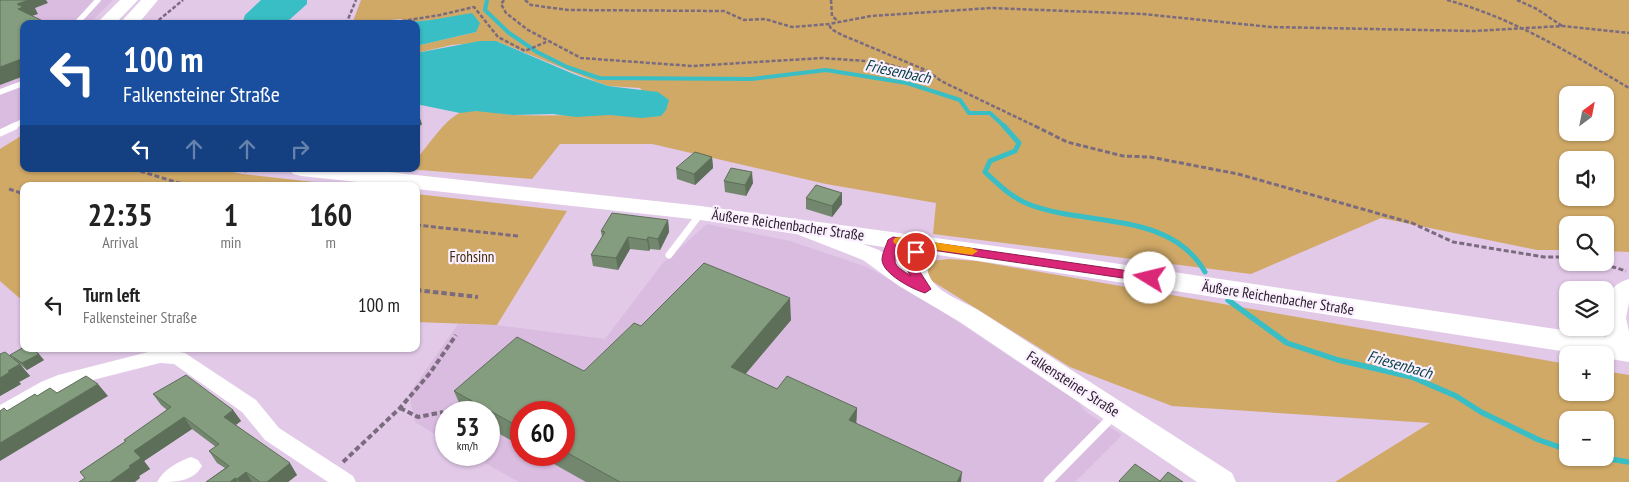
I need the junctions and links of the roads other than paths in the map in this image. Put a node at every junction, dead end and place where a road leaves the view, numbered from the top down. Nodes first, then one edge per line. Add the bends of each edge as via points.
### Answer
1 (98, 0) edge
2 (130, 0) edge
3 (150, 0) edge
4 (80, 20) edge
5 (109, 20) edge
6 (132, 20) edge
7 (20, 84) edge
8 (0, 92) edge
9 (20, 123) edge
10 (0, 133) edge
11 (328, 172) edge
12 (419, 182) edge
13 (420, 182) edge
14 (701, 213) junction
15 (800, 227) junction
16 (893, 240) junction
17 (919, 244) junction
18 (668, 255) dead end
19 (890, 268) junction
20 (1629, 287) edge
21 (925, 289) junction
22 (1628, 351) edge
23 (1116, 413) junction
24 (0, 415) edge
25 (190, 466) dead end
26 (168, 482) edge
27 (345, 482) edge
28 (1048, 482) edge
29 (1221, 482) edge

1 - 4 lane
2 - 5 main road
3 - 6 main road
7 - 8 lane
9 - 10 lane
11 - 12 main road, Äußere Reichenbacher Straße
13 - 14 main road, Äußere Reichenbacher Straße
14 - 15 main road, Äußere Reichenbacher Straße
14 - 18 lane
15 - 16 main road, Äußere Reichenbacher Straße
15 - 19 main road, Falkensteiner Straße via 861,250
16 - 17 main road, Äußere Reichenbacher Straße
16 - 19 main road via 888,259
17 - 21 main road, Falkensteiner Straße via 913,266
17 - 22 main road, Äußere Reichenbacher Straße
19 - 21 main road, Falkensteiner Straße
20 - 22 main road via 1620,295 1613,312 1615,333
21 - 23 main road, Falkensteiner Straße
23 - 28 lane
23 - 29 main road, Falkensteiner Straße
24 - 27 street via 64,380 160,356 178,358 249,406 272,434
25 - 26 street

